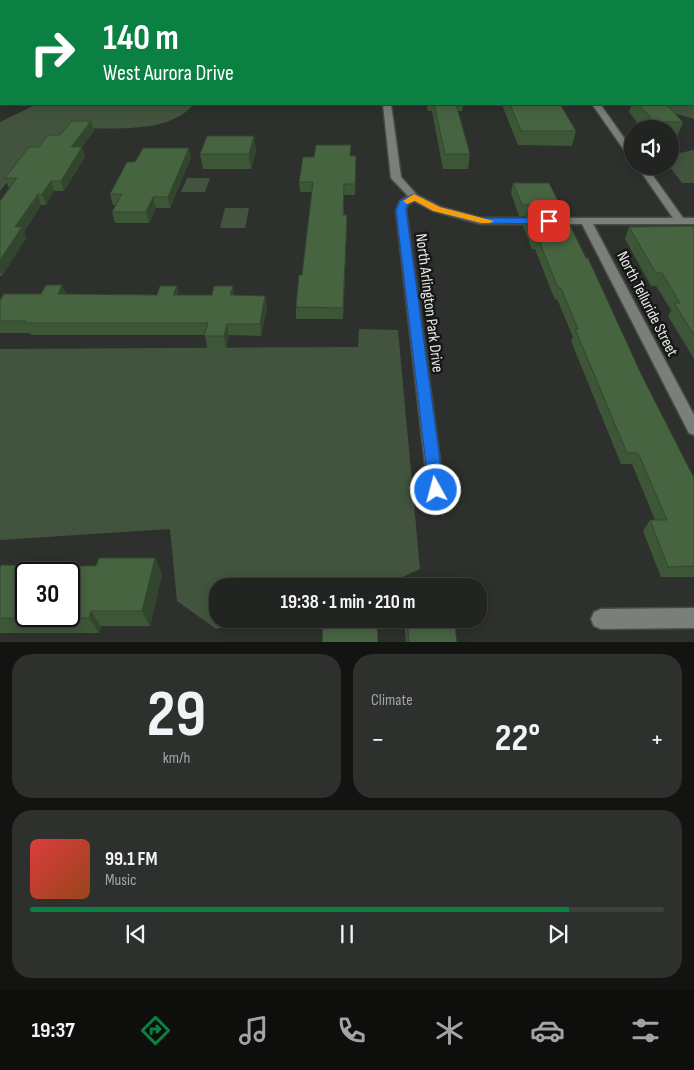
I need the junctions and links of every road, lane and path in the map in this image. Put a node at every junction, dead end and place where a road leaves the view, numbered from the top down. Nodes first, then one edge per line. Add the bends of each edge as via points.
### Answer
1 (386, 105) edge
2 (597, 105) edge
3 (624, 144) edge
4 (647, 175) edge
5 (414, 197) junction
6 (586, 221) junction
7 (680, 221) junction
8 (694, 221) edge
9 (694, 429) edge
10 (436, 490) dead end
11 (694, 618) edge
12 (601, 619) dead end

1 - 5 street via 396,178
2 - 3 street
4 - 7 street
5 - 6 street via 437,209 481,221
5 - 10 street, North Arlington Park Drive via 404,203 401,210
6 - 7 street
6 - 9 street, North Telluride Street
7 - 8 street
11 - 12 street

